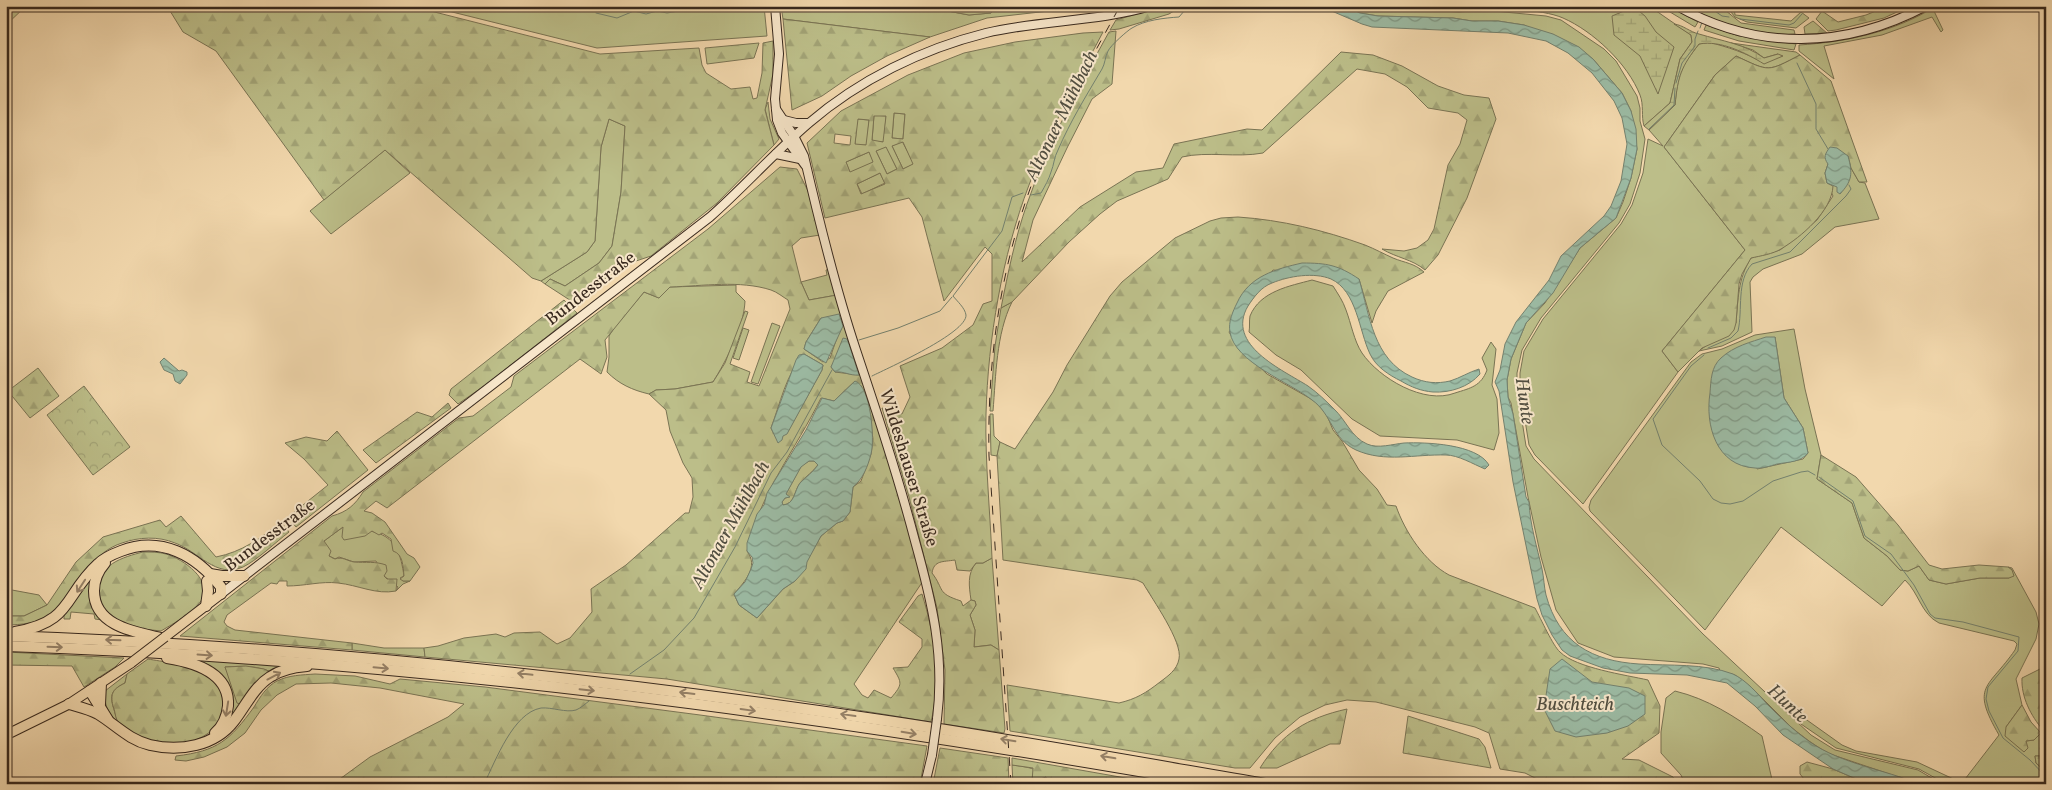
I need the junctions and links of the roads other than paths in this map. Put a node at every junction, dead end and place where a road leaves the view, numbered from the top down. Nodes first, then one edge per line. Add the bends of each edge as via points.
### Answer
1 (775, 6) edge
2 (1151, 6) edge
3 (1677, 6) edge
4 (1926, 6) edge
5 (776, 109) junction
6 (784, 120) junction
7 (808, 123) junction
8 (794, 136) junction
9 (788, 142) junction
10 (776, 154) junction
11 (800, 159) junction
12 (806, 167) junction
13 (116, 553) junction
14 (244, 576) junction
15 (208, 577) junction
16 (221, 594) junction
17 (206, 606) junction
18 (6, 632) edge
19 (6, 636) edge
20 (179, 644) junction
21 (6, 646) edge
22 (122, 650) junction
23 (333, 664) junction
24 (101, 683) junction
25 (88, 692) junction
26 (69, 704) junction
27 (99, 709) junction
28 (6, 735) edge
29 (202, 743) junction
30 (1157, 774) junction
31 (925, 784) edge
32 (1184, 784) edge
33 (1214, 784) edge
34 (1265, 784) edge

1 - 5 main road, Wildeshauser Straße via 779,54
2 - 7 main road, Bundesstraße via 1002,29 948,44 880,74
3 - 4 main road via 1737,31 1808,39 1875,28
5 - 6 main road, Wildeshauser Straße
5 - 9 main road, Wildeshauser Straße via 779,126
6 - 7 main road
6 - 8 main road, Wildeshauser Straße
7 - 8 main road, Bundesstraße
8 - 9 main road, Bundesstraße
8 - 12 main road, Wildeshauser Straße
9 - 10 main road, Bundesstraße
9 - 11 main road, Wildeshauser Straße
10 - 11 main road
10 - 14 main road, Bundesstraße via 735,196 680,241
11 - 12 main road, Wildeshauser Straße
12 - 31 main road, Wildeshauser Straße, bridge via 847,321 898,476 928,588 938,649 940,693
13 - 15 highway via 134,547 159,546 178,552 199,565
13 -> 18 highway via 94,567 65,608 53,618 32,628
13 - 20 highway via 96,578 94,597 101,612 122,628
14 - 15 highway
14 - 16 main road, Bundesstraße
15 - 16 highway
15 - 17 highway
16 - 17 main road, Bundesstraße
17 - 24 main road, Bundesstraße, bridge
20 -> 19 highway
34 -> 20 highway via 1008,740 704,695 382,658
21 -> 22 highway
22 -> 23 highway
22 -> 29 highway via 196,665 222,682 228,700 226,718 217,731
29 -> 23 highway via 225,731 270,677 297,668
23 -> 30 highway via 702,704 890,730
24 - 25 main road, Bundesstraße
24 - 27 highway
25 - 26 main road, Bundesstraße
25 - 27 highway
26 - 27 highway
26 - 28 main road, Bundesstraße
27 - 29 highway via 128,736 151,746 180,748
30 - 32 highway
30 - 33 highway

